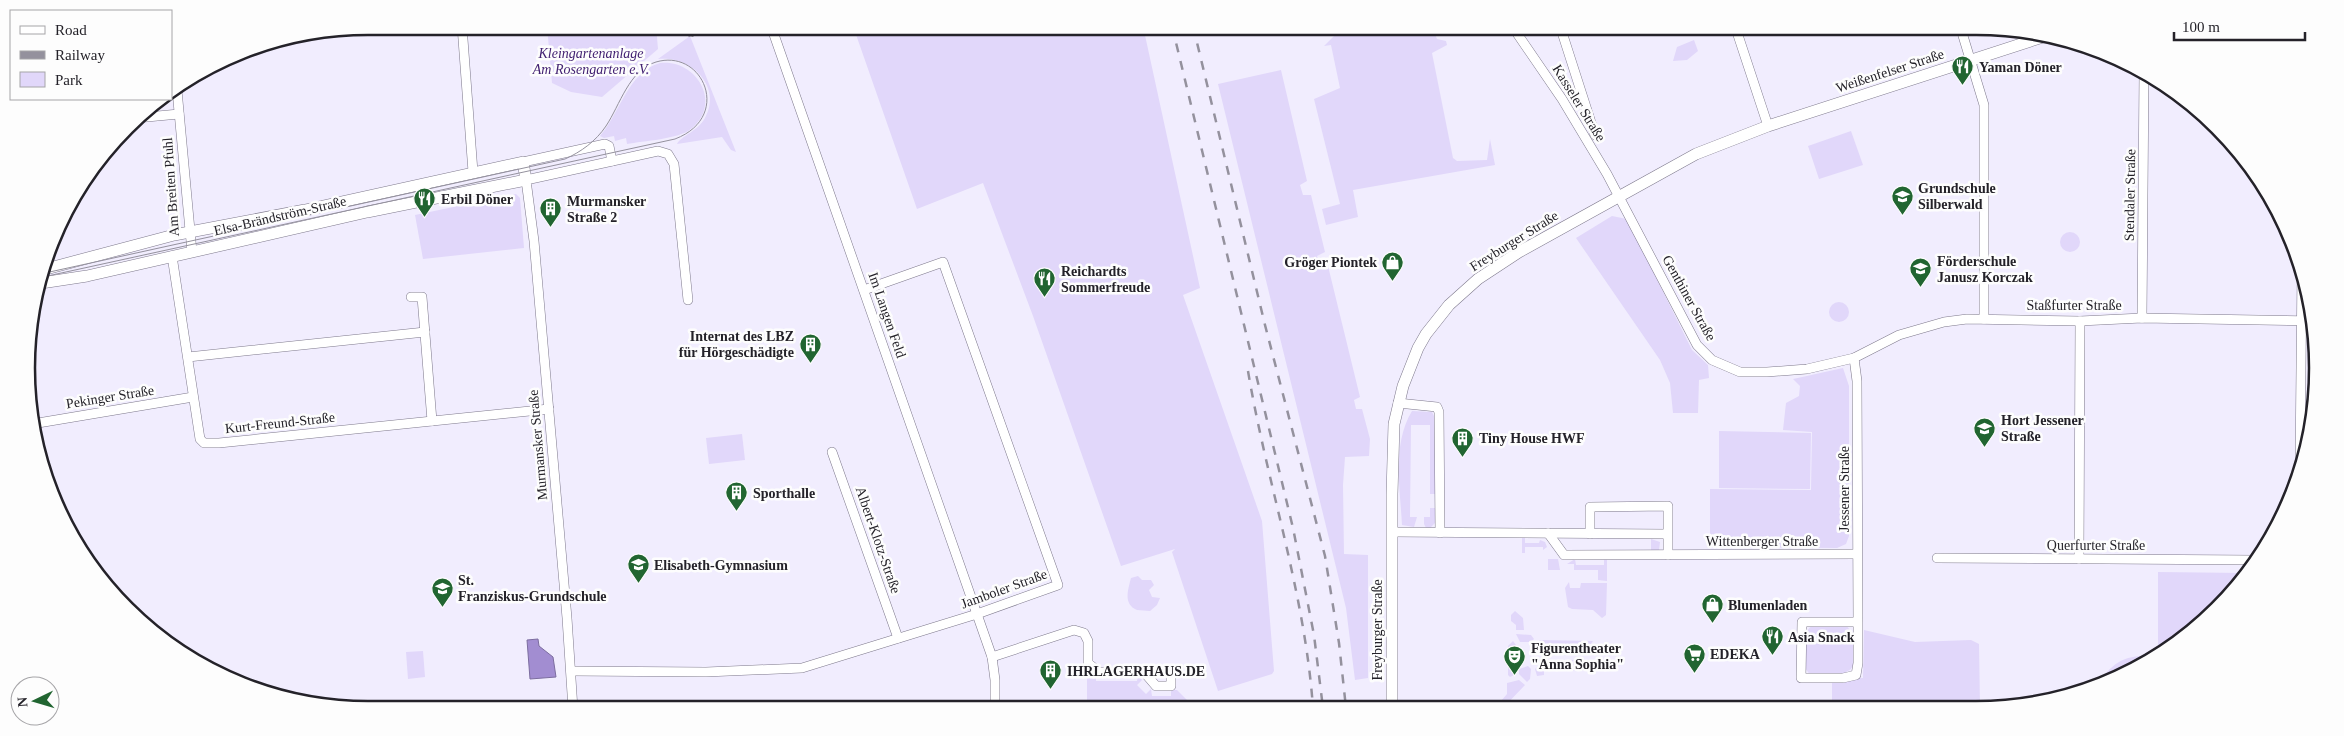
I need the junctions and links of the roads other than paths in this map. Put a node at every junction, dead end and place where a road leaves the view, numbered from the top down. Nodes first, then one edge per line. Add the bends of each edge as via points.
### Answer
1 (463, 35) edge
2 (774, 35) edge
3 (1518, 35) edge
4 (1563, 35) edge
5 (1738, 35) edge
6 (1963, 35) edge
7 (2034, 40) edge
8 (1971, 61) junction
9 (2144, 81) edge
10 (178, 95) edge
11 (180, 114) junction
12 (149, 117) edge
13 (1768, 126) junction
14 (1594, 135) dead end
15 (612, 161) junction
16 (523, 162) junction
17 (473, 172) junction
18 (526, 180) junction
19 (476, 190) junction
20 (1618, 198) junction
21 (190, 233) junction
22 (192, 252) junction
23 (172, 256) junction
24 (51, 268) edge
25 (46, 282) edge
26 (864, 290) junction
27 (411, 297) dead end
28 (2301, 297) edge
29 (688, 300) dead end
30 (2142, 318) junction
31 (1984, 319) junction
32 (2080, 320) junction
33 (2301, 321) junction
34 (2305, 321) edge
35 (425, 332) junction
36 (188, 357) junction
37 (1854, 358) junction
38 (193, 397) junction
39 (1398, 403) junction
40 (549, 408) junction
41 (432, 421) junction
42 (40, 423) edge
43 (2300, 445) edge
44 (832, 452) dead end
45 (1392, 532) junction
46 (1440, 532) junction
47 (1548, 534) junction
48 (1590, 534) junction
49 (1667, 534) junction
50 (1857, 554) junction
51 (1668, 555) junction
52 (1936, 558) dead end
53 (2079, 559) junction
54 (2248, 560) edge
55 (977, 614) junction
56 (1858, 622) junction
57 (898, 638) junction
58 (992, 658) junction
59 (571, 671) junction
60 (1144, 672) dead end
61 (573, 701) edge
62 (995, 701) edge
63 (1392, 701) edge

1 - 17 street
2 - 26 street, Im Langen Feld
3 - 20 street, Kasseler Straße via 1562,99
4 - 14 street
5 - 13 street
6 - 8 street
7 - 8 street, Weißenfelser Straße
8 - 13 street, Weißenfelser Straße
8 - 31 street via 1984,105
9 - 30 street, Stendaler Straße
10 - 11 street, Am Breiten Pfuhl
11 - 12 street
11 - 21 street, Am Breiten Pfuhl
13 - 20 street, Weißenfelser Straße via 1696,154
15 - 16 street, Elsa-Brändström-Straße via 609,146 605,144
15 - 18 street, Elsa-Brändström-Straße
15 - 29 street, Elsa-Brändström-Straße via 658,152 671,157
16 - 17 street, Elsa-Brändström-Straße
16 - 18 street
17 - 19 street
17 - 21 street, Elsa-Brändström-Straße
18 - 19 street, Elsa-Brändström-Straße
18 - 40 street, Murmansker Straße
19 - 22 street, Elsa-Brändström-Straße
20 - 37 street, Genthiner Straße via 1697,345 1712,360 1740,372 1768,372
20 - 39 street, Freyburger Straße via 1519,252 1459,294 1436,320 1418,348
21 - 22 street, Am Breiten Pfuhl
21 - 24 street, Elsa-Brändström-Straße
22 - 23 street, Elsa-Brändström-Straße
23 - 25 street, Elsa-Brändström-Straße
23 - 36 street, Kurt-Freund-Straße
26 - 55 street, Im Langen Feld
26 - 55 street, Jamboler Straße via 943,262 1058,585
27 - 35 street via 422,297
28 - 33 street
30 - 32 street, Staßfurter Straße
30 - 33 street, Staßfurter Straße
31 - 32 street, Staßfurter Straße
31 - 37 street, Staßfurter Straße via 1944,322 1899,335
32 - 53 street
33 - 34 street, Staßfurter Straße
33 - 43 street
35 - 36 street
35 - 41 street
36 - 38 street, Kurt-Freund-Straße
37 - 50 street, Jessener Straße via 1857,381
38 - 41 street, Kurt-Freund-Straße via 200,438 204,443 212,444
38 - 42 street, Pekinger Straße
39 - 45 street, Freyburger Straße via 1392,457
39 - 46 street via 1437,407 1439,412
40 - 41 street, Kurt-Freund-Straße
40 - 59 street, Murmansker Straße
44 - 57 street, Albert-Klotz-Straße
45 - 46 street
45 - 63 street, Freyburger Straße
46 - 47 street
47 - 48 street
47 - 51 street, Wittenberger Straße via 1564,554
48 - 49 street
48 - 49 street via 1590,507 1668,506
49 - 51 street
50 - 51 street, Wittenberger Straße
50 - 56 street, Jessener Straße
52 - 53 street, Querfurter Straße
53 - 54 street, Querfurter Straße
55 - 57 street, Jamboler Straße
55 - 58 street, Im Langen Feld
56 - 56 street, Jessener Straße via 1802,622 1802,678 1856,675
57 - 59 street, Jamboler Straße via 802,668 706,672
58 - 60 street via 1074,630 1087,637 1088,663 1093,669 1099,672
58 - 62 street, Im Langen Feld
59 - 61 street, Murmansker Straße

